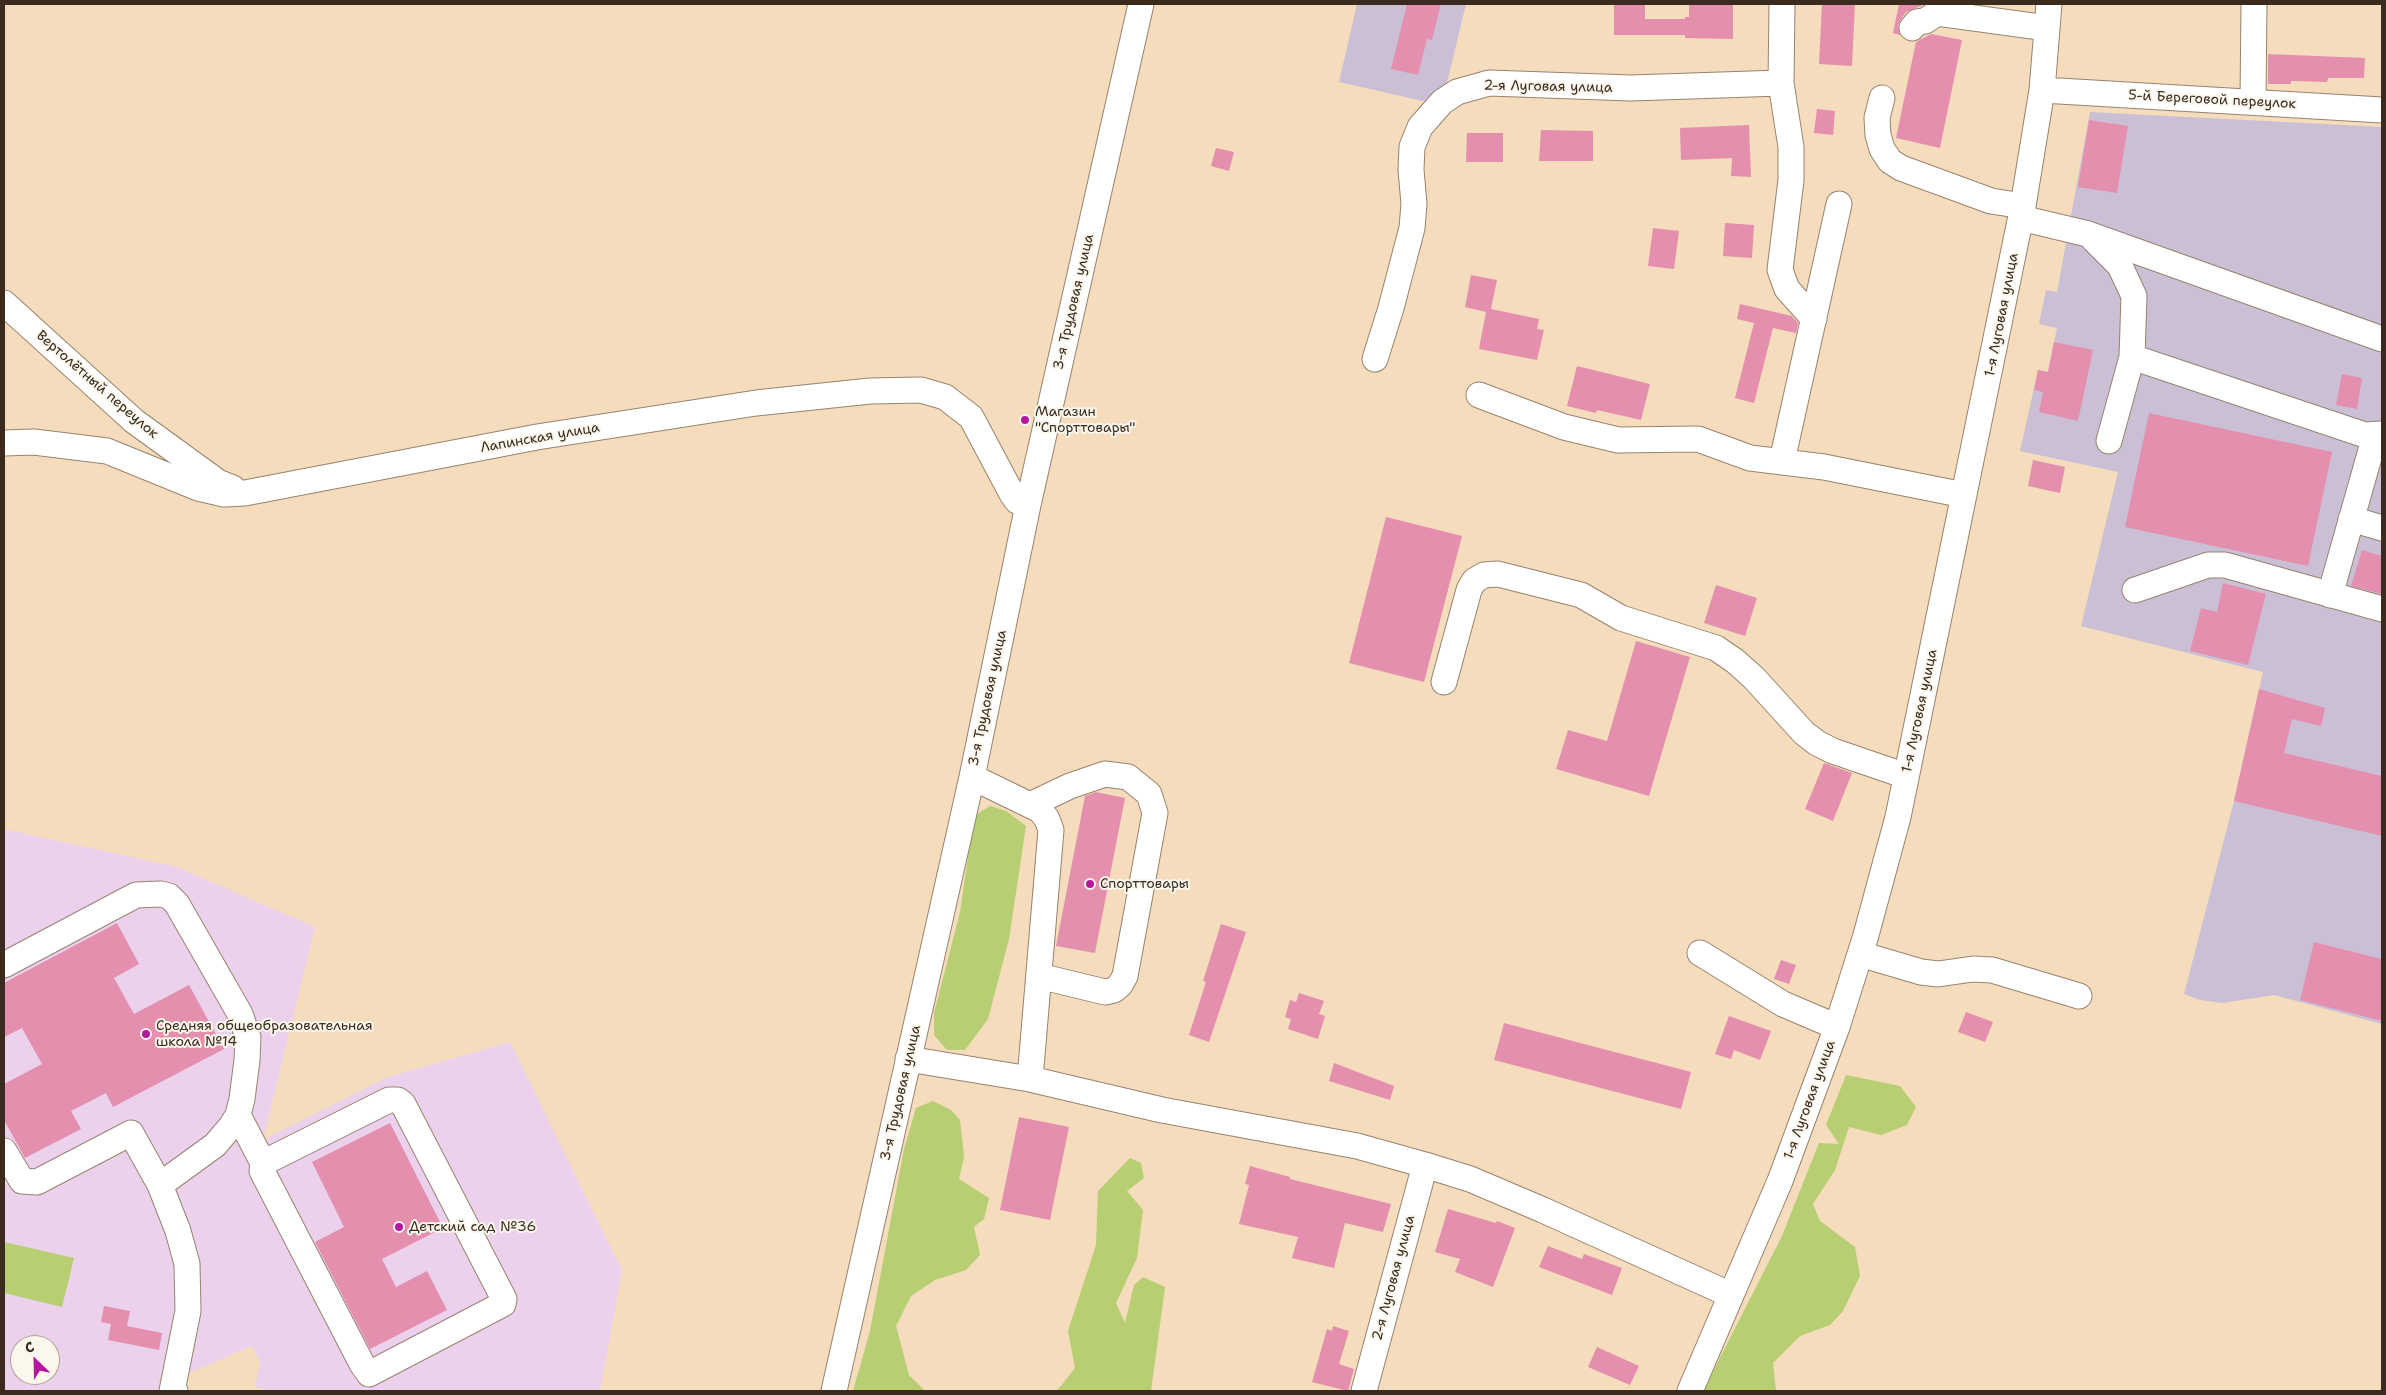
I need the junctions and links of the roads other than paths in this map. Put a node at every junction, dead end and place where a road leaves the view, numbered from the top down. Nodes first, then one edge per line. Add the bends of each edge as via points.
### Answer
1 (1141, 4) edge
2 (1782, 4) edge
3 (2254, 4) edge
4 (2048, 16) edge
5 (1912, 28) dead end
6 (1781, 83) junction
7 (2042, 90) junction
8 (1882, 98) dead end
9 (2253, 102) junction
10 (2382, 110) edge
11 (1839, 204) dead end
12 (2022, 212) junction
13 (2088, 234) junction
14 (4, 303) edge
15 (1814, 319) junction
16 (2382, 339) edge
17 (2132, 358) junction
18 (1375, 359) dead end
19 (1479, 395) dead end
20 (2378, 435) edge
21 (2109, 440) dead end
22 (4, 443) edge
23 (1782, 461) junction
24 (245, 493) junction
25 (1964, 495) junction
26 (1028, 505) junction
27 (2351, 519) junction
28 (2382, 528) edge
29 (2135, 590) dead end
30 (2330, 595) junction
31 (2382, 609) edge
32 (1444, 682) dead end
33 (1906, 776) junction
34 (972, 777) junction
35 (1030, 805) junction
36 (1700, 953) dead end
37 (1860, 954) junction
38 (4, 966) edge
39 (1039, 976) junction
40 (2079, 996) dead end
41 (1837, 1028) junction
42 (908, 1059) junction
43 (1030, 1079) junction
44 (238, 1115) junction
45 (4, 1151) edge
46 (263, 1163) junction
47 (1425, 1165) junction
48 (160, 1185) junction
49 (1731, 1294) junction
50 (370, 1383) edge
51 (175, 1391) edge
52 (834, 1391) edge
53 (1364, 1391) edge
54 (1690, 1391) edge

1 - 26 street, 3-я Трудовая улица
2 - 6 street
3 - 9 street
4 - 5 street via 1937,13
4 - 7 street, 1-я Луговая улица
6 - 15 street via 1791,147 1791,180 1780,270 1787,289
6 - 18 street, 2-я Луговая улица via 1631,88 1489,83 1457,92 1442,102 1420,127 1412,147 1412,228
7 - 9 street, 5-й Береговой переулок
7 - 12 street, 1-я Луговая улица
8 - 12 street via 1877,118 1878,135 1890,161 1901,168
9 - 10 street, 5-й Береговой переулок
11 - 15 street
12 - 13 street
12 - 25 street, 1-я Луговая улица
13 - 16 street
13 - 17 street via 2120,266 2134,296
14 - 24 street, Вертолётный переулок via 134,421 218,482
15 - 23 street
17 - 20 street via 2365,435
17 - 21 street
19 - 23 street via 1564,427 1618,440 1698,439 1750,458
20 - 27 street
22 - 24 street, Лапинская улица via 34,442 107,451 198,488 224,494
23 - 25 street
24 - 26 street, Лапинская улица via 537,437 756,402 870,391 921,390 945,397 971,417 1012,494 1017,501
25 - 33 street, 1-я Луговая улица
26 - 34 street, 3-я Трудовая улица
27 - 28 street
27 - 30 street
29 - 30 street via 2208,565 2225,566
30 - 31 street
32 - 33 street via 1469,590 1474,581 1484,575 1498,574 1581,595 1621,618 1716,648 1754,678 1817,743
33 - 37 street, 1-я Луговая улица via 1898,817
34 - 35 street
34 - 42 street, 3-я Трудовая улица
35 - 39 street via 1044,814 1051,830
35 - 39 street via 1105,774 1128,777 1149,794 1155,814 1125,976 1120,984 1105,992
36 - 41 street via 1783,1004
37 - 40 street via 1921,972 1992,970
37 - 41 street, 1-я Луговая улица
38 - 44 street via 136,895 169,896 177,904 245,1024 247,1060
39 - 43 street
41 - 49 street, 1-я Луговая улица via 1780,1182
42 - 43 street
42 - 52 street, 3-я Трудовая улица
43 - 47 street via 1162,1110 1357,1146
44 - 46 street
44 - 48 street via 215,1145
45 - 48 street via 22,1180 37,1182 131,1133
46 - 50 street via 262,1171
46 - 50 street via 389,1100 398,1100 403,1104 504,1299 499,1308
47 - 49 street via 1534,1206
47 - 53 street, 2-я Луговая улица
48 - 51 street via 188,1264 188,1310 172,1391
49 - 54 street, 1-я Луговая улица

